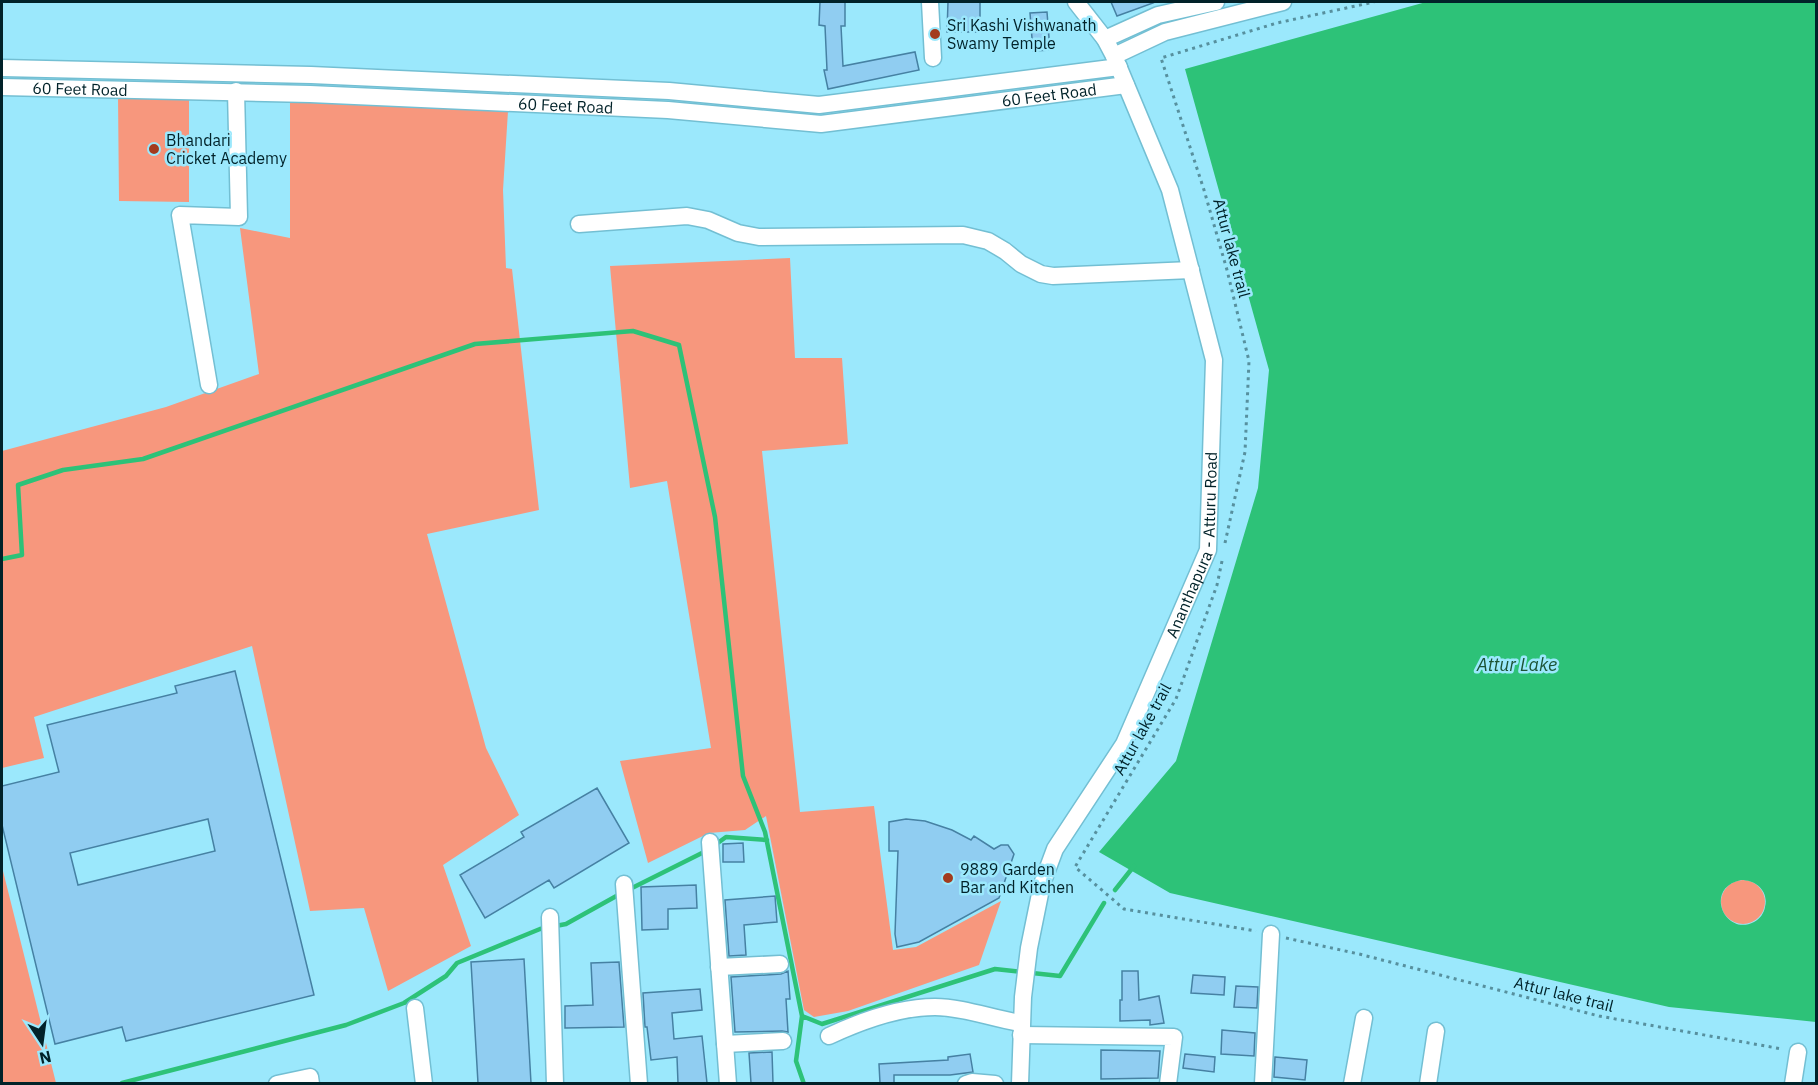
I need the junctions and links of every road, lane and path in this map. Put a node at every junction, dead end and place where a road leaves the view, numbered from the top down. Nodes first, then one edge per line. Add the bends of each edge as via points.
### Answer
1 (930, 2) edge
2 (1077, 2) edge
3 (1216, 2) edge
4 (1283, 2) edge
5 (1374, 2) edge
6 (1155, 8) edge
7 (1105, 39) junction
8 (933, 58) dead end
9 (1116, 62) junction
10 (2, 68) edge
11 (1126, 85) junction
12 (2, 87) edge
13 (236, 92) junction
14 (579, 224) dead end
15 (1191, 270) junction
16 (209, 385) dead end
17 (710, 842) dead end
18 (624, 884) dead end
19 (550, 917) dead end
20 (1271, 934) junction
21 (780, 964) dead end
22 (719, 967) junction
23 (415, 1008) dead end
24 (1364, 1018) dead end
25 (1021, 1029) junction
26 (1436, 1030) dead end
27 (829, 1036) dead end
28 (783, 1041) dead end
29 (725, 1044) junction
30 (1798, 1052) joint
31 (277, 1083) edge
32 (311, 1083) edge
33 (424, 1083) edge
34 (555, 1083) edge
35 (639, 1083) edge
36 (728, 1083) edge
37 (966, 1083) edge
38 (995, 1083) edge
39 (1020, 1083) edge
40 (1168, 1083) edge
41 (1263, 1083) edge
42 (1352, 1083) edge
43 (1428, 1083) edge
44 (1793, 1083) edge

1 - 8 street
2 - 7 street, Ananthapura - Atturu Road
3 - 6 street
4 - 9 street, 60 Feet Road via 1165,32
5 - 20 path, Attur lake trail via 1277,23 1161,58 1207,201 1249,361 1245,452 1217,585 1176,699 1075,867 1124,909
6 - 7 street
7 - 9 street, Ananthapura - Atturu Road
9 - 10 street, 60 Feet Road via 819,105 669,91 288,74
9 - 11 street, Ananthapura - Atturu Road
11 - 13 street, 60 Feet Road via 821,124 668,110
11 - 15 street, Ananthapura - Atturu Road via 1170,190
12 - 13 street, 60 Feet Road
13 - 16 street via 239,217 180,215
14 - 15 street via 687,216 759,237 963,235 988,241 1021,264 1053,276
15 - 25 street, Ananthapura - Atturu Road via 1214,360 1208,550 1124,744 1055,849 1042,884 1029,948
17 - 22 street
18 - 35 street
19 - 34 street
20 - 30 path, Attur lake trail via 1599,1016
20 - 41 street
21 - 22 street
22 - 29 street
23 - 33 street
24 - 42 street
25 - 27 street via 937,1007 910,1009
25 - 39 street, Ananthapura - Atturu Road
25 - 40 street via 1174,1036
26 - 43 street
28 - 29 street
29 - 36 street
30 - 44 street
31 - 32 street via 310,1077
37 - 38 street

